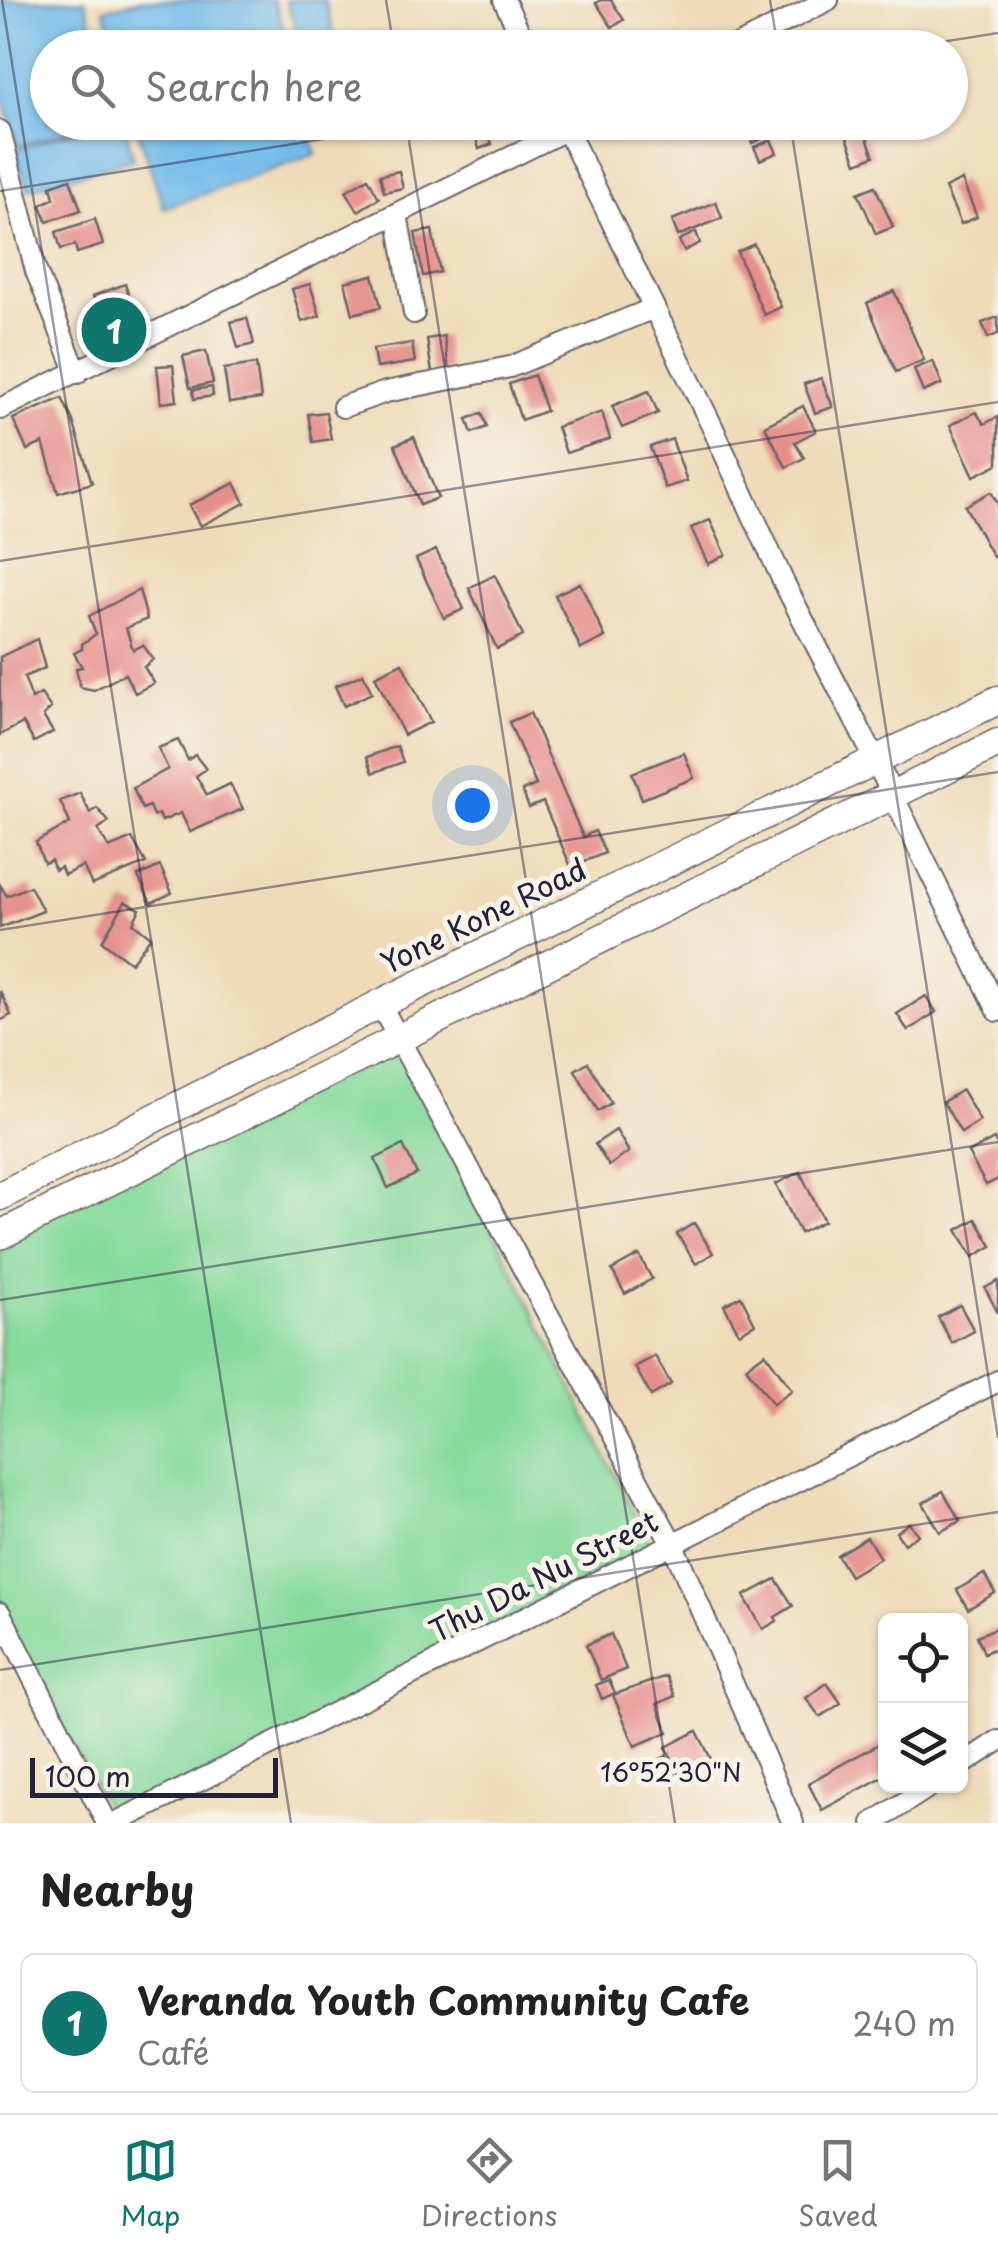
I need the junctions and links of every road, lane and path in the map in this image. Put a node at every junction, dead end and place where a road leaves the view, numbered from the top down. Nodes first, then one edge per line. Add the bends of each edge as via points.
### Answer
1 (504, 0) edge
2 (828, 0) edge
3 (518, 30) edge
4 (768, 30) edge
5 (0, 130) edge
6 (541, 140) edge
7 (577, 140) edge
8 (397, 214) junction
9 (654, 308) junction
10 (414, 313) dead end
11 (77, 373) junction
12 (343, 407) dead end
13 (0, 409) edge
14 (998, 700) edge
15 (998, 743) edge
16 (876, 760) junction
17 (892, 794) junction
18 (683, 856) junction
19 (698, 890) junction
20 (380, 1004) junction
21 (998, 1011) edge
22 (397, 1038) junction
23 (0, 1196) edge
24 (0, 1235) edge
25 (998, 1381) edge
26 (672, 1545) junction
27 (0, 1613) edge
28 (998, 1742) edge
29 (968, 1761) edge
30 (919, 1793) edge
31 (107, 1823) edge
32 (115, 1823) edge
33 (792, 1823) edge
34 (873, 1823) edge

1 - 3 street
2 - 4 street
5 - 11 street via 36,270
6 - 8 street
7 - 9 street
8 - 10 street
8 - 11 street
9 - 12 street via 510,367
9 - 16 street
11 - 13 street
14 - 16 street, Yone Kone Road
15 - 17 street
16 - 17 street
16 - 18 street, Yone Kone Road
17 - 19 street
17 - 21 street
18 - 19 street
18 - 20 street, Yone Kone Road
19 - 22 street
20 - 22 street
20 - 23 street, Yone Kone Road
22 - 24 street
22 - 26 street
25 - 26 street, Thu Da Nu Street
26 - 32 street, Thu Da Nu Street
26 - 33 street
27 - 31 street
28 - 29 street
30 - 34 street

